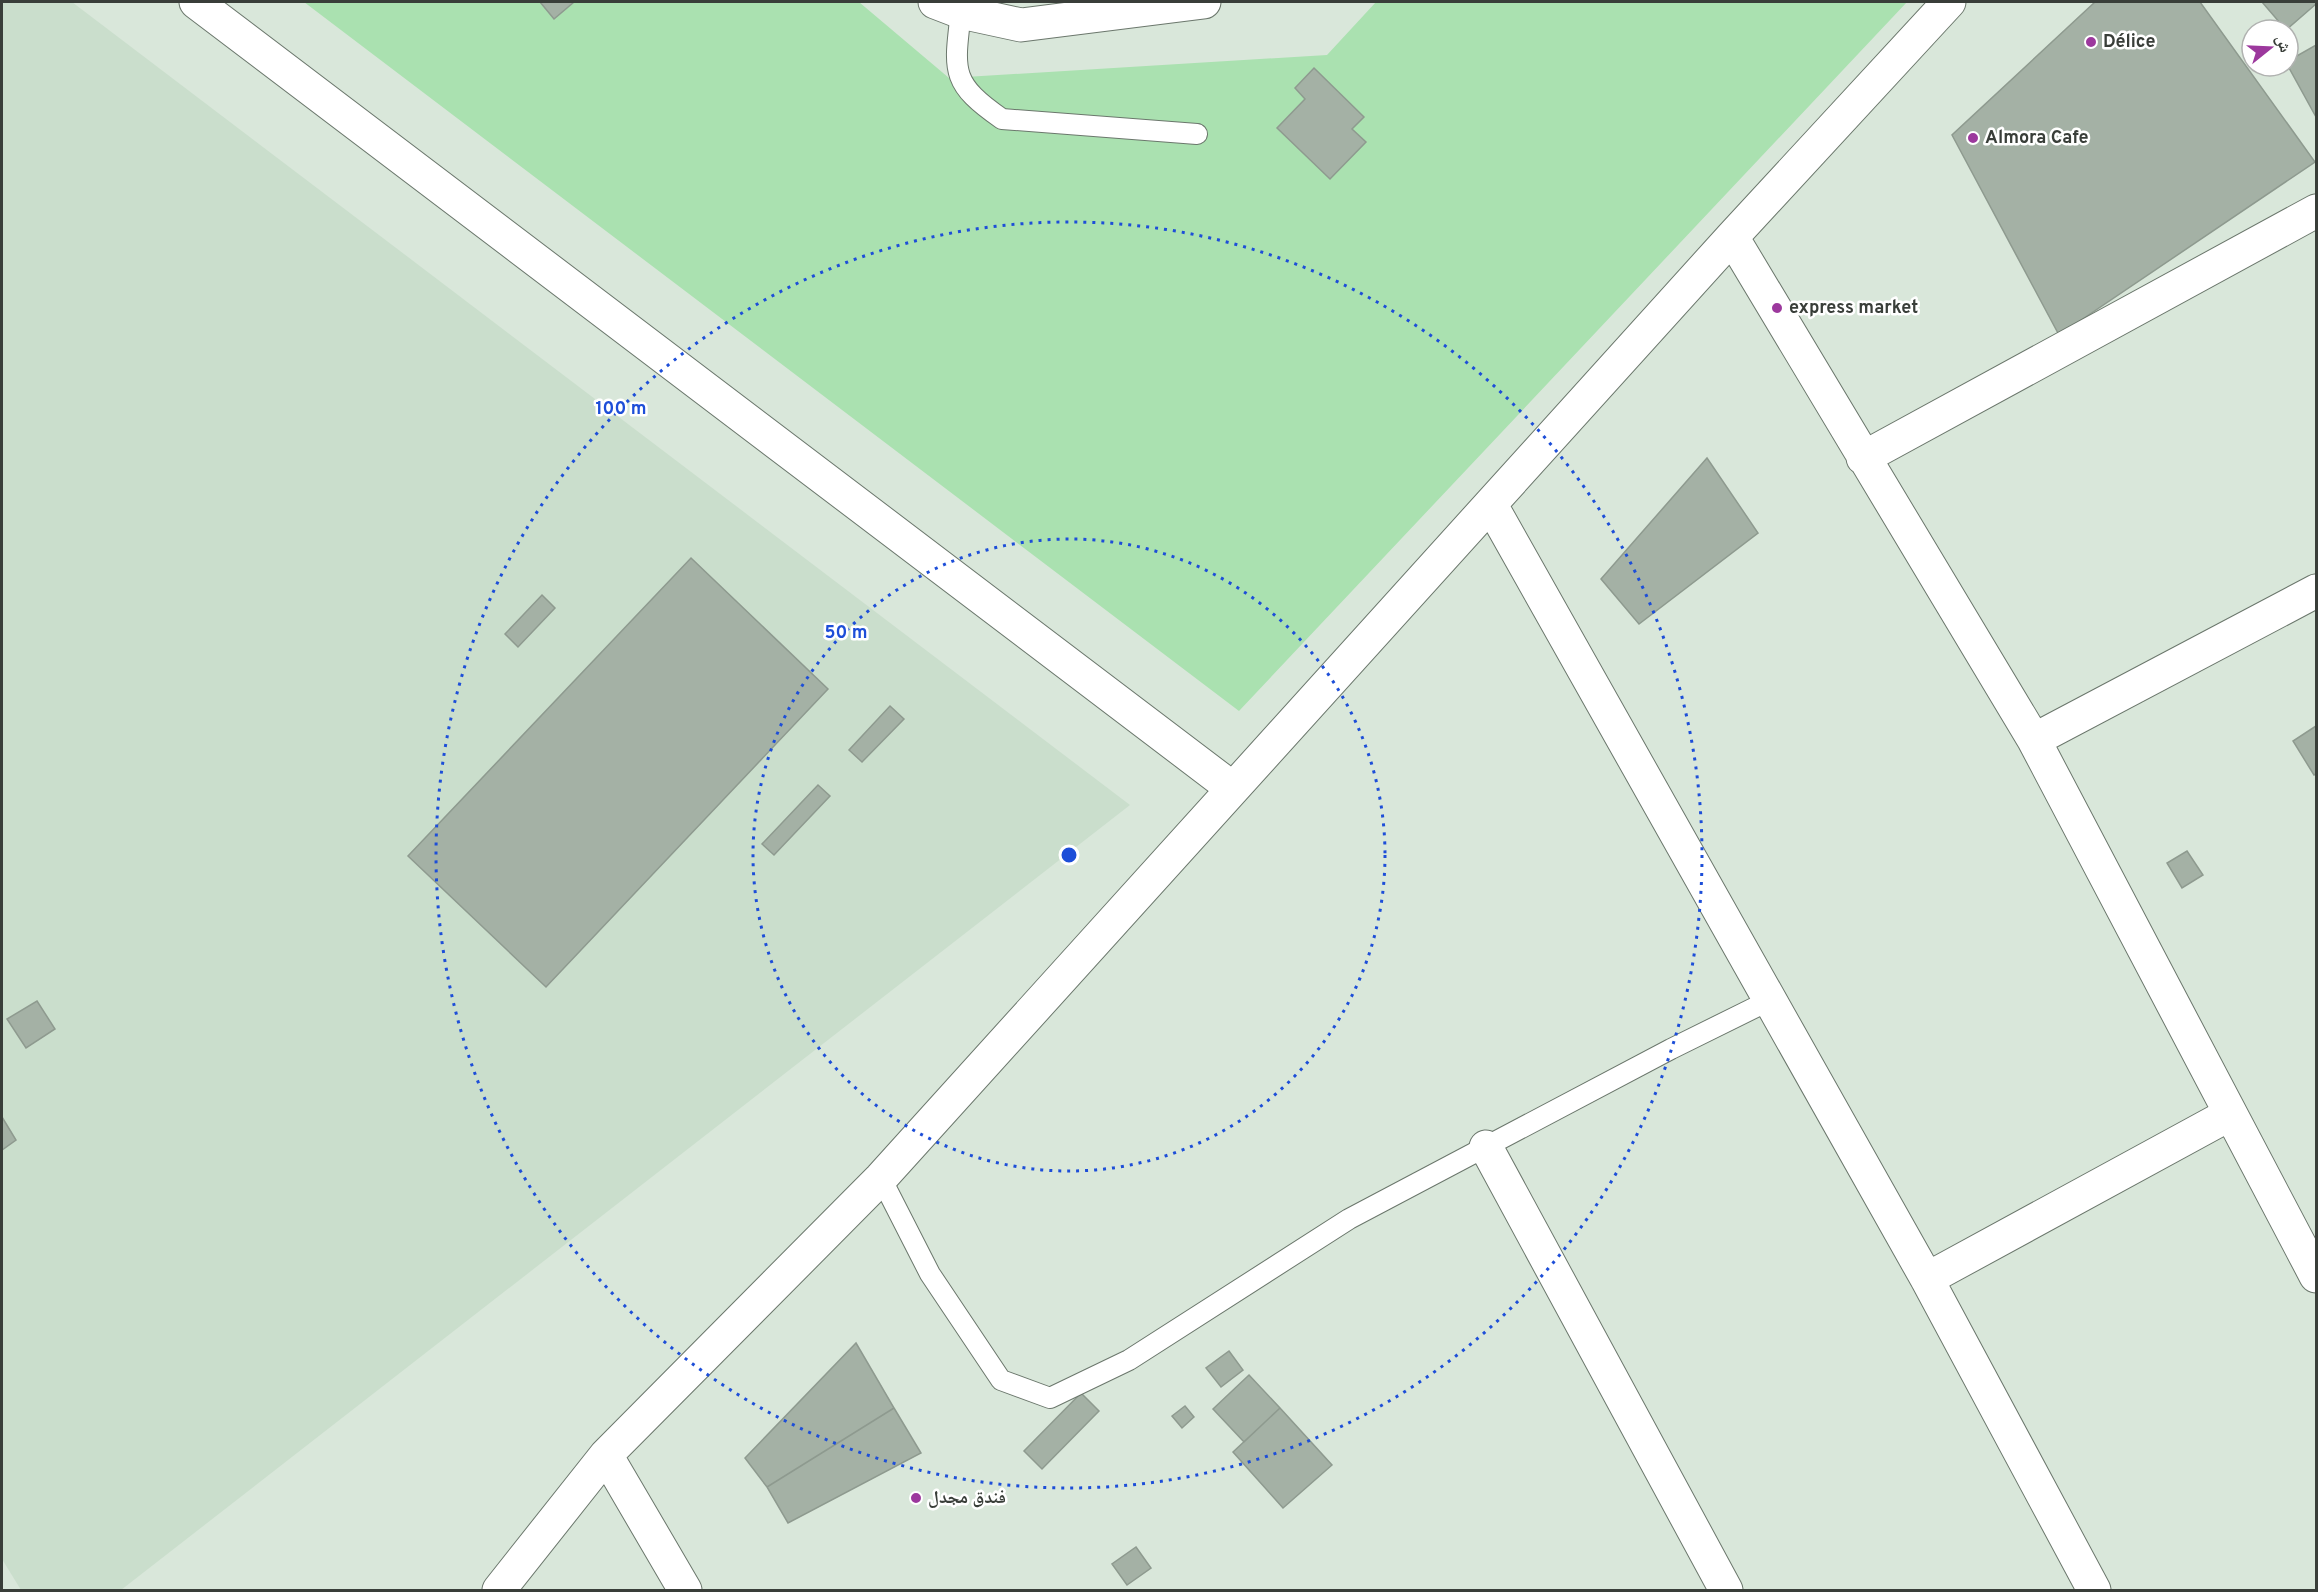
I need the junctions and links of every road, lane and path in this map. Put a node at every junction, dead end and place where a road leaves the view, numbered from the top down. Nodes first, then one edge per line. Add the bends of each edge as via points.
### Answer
1 (196, 2) edge
2 (1204, 2) edge
3 (1949, 2) edge
4 (948, 7) edge
5 (1197, 134) dead end
6 (2316, 211) edge
7 (1732, 237) junction
8 (1863, 458) junction
9 (1491, 505) junction
10 (2316, 591) edge
11 (2034, 740) junction
12 (1232, 788) junction
13 (1770, 1000) junction
14 (2230, 1114) junction
15 (1486, 1147) junction
16 (881, 1178) junction
17 (2316, 1276) edge
18 (1927, 1279) junction
19 (606, 1455) junction
20 (499, 1590) edge
21 (685, 1590) edge
22 (1726, 1590) edge
23 (2094, 1590) edge

1 - 12 street
2 - 4 street via 1021,25
3 - 7 street
4 - 5 lane via 963,85 1002,119
6 - 8 street
7 - 8 street
7 - 9 street
8 - 11 street
9 - 12 street
9 - 13 street
10 - 11 street
11 - 14 street
12 - 16 street
13 - 15 lane
13 - 18 street
14 - 17 street
14 - 18 street
15 - 16 lane via 1349,1219 1129,1360 1050,1398 1001,1380 930,1274
15 - 22 street
16 - 19 street
18 - 23 street
19 - 20 street
19 - 21 street

